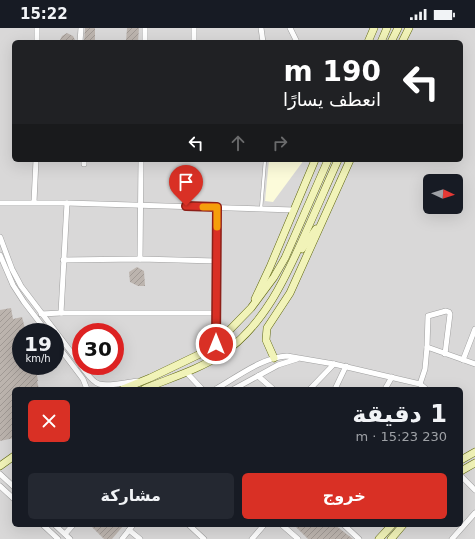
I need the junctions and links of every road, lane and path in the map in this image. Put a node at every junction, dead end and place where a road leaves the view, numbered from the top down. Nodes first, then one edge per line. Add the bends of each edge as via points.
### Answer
1 (38, 28) edge
2 (81, 28) edge
3 (145, 28) edge
4 (194, 28) edge
5 (261, 28) edge
6 (290, 28) edge
7 (374, 28) edge
8 (387, 28) edge
9 (398, 28) edge
10 (408, 28) edge
11 (37, 40) edge
12 (80, 40) edge
13 (145, 40) edge
14 (194, 40) edge
15 (263, 40) edge
16 (296, 40) edge
17 (369, 40) edge
18 (382, 40) edge
19 (392, 40) edge
20 (403, 40) edge
21 (36, 162) edge
22 (140, 162) edge
23 (265, 162) edge
24 (314, 162) edge
25 (327, 162) edge
26 (337, 162) edge
27 (349, 162) edge
28 (34, 202) junction
29 (0, 203) edge
30 (67, 203) junction
31 (140, 205) junction
32 (217, 207) junction
33 (261, 209) junction
34 (294, 210) junction
35 (325, 216) junction
36 (0, 237) edge
37 (0, 255) edge
38 (140, 259) junction
39 (63, 260) junction
40 (216, 261) junction
41 (292, 264) junction
42 (2, 266) edge
43 (251, 308) junction
44 (61, 313) junction
45 (216, 313) junction
46 (41, 314) junction
47 (40, 323) edge
48 (475, 329) edge
49 (216, 344) junction
50 (427, 347) junction
51 (64, 354) edge
52 (72, 354) edge
53 (445, 354) junction
54 (274, 358) junction
55 (298, 359) junction
56 (463, 360) junction
57 (334, 364) junction
58 (475, 364) edge
59 (346, 366) junction
60 (186, 372) junction
61 (89, 375) edge
62 (258, 376) junction
63 (392, 377) junction
64 (150, 378) junction
65 (420, 384) junction
66 (86, 387) edge
67 (128, 387) edge
68 (149, 387) edge
69 (200, 387) edge
70 (220, 387) edge
71 (238, 387) edge
72 (270, 387) edge
73 (312, 387) edge
74 (336, 387) edge
75 (386, 387) edge
76 (424, 387) edge
77 (475, 452) edge
78 (12, 457) edge
79 (463, 459) edge
80 (475, 463) edge
81 (0, 466) edge
82 (463, 470) edge
83 (0, 474) edge
84 (463, 478) edge
85 (12, 485) edge
86 (0, 486) edge
87 (475, 490) edge
88 (12, 497) edge
89 (475, 513) edge
90 (45, 527) edge
91 (57, 527) edge
92 (71, 527) edge
93 (132, 527) edge
94 (192, 527) edge
95 (262, 527) edge
96 (284, 527) edge
97 (346, 527) edge
98 (390, 527) edge
99 (401, 527) edge
100 (463, 527) edge
101 (463, 527) edge
102 (129, 530) junction
103 (65, 534) junction
104 (58, 539) edge
105 (70, 539) edge
106 (122, 539) edge
107 (140, 539) edge
108 (204, 539) edge
109 (252, 539) edge
110 (298, 539) edge
111 (359, 539) edge
112 (379, 539) edge
113 (391, 539) edge
114 (452, 539) edge

1 - 11 street
2 - 12 street
3 - 13 street
4 - 14 street
5 - 15 street
6 - 16 street
7 - 17 main road
8 - 18 main road
9 - 19 main road
10 - 20 main road
21 - 28 street
22 - 31 street
23 - 33 lane
24 - 34 main road
25 - 43 main road via 284,258 274,277
26 - 41 main road
27 - 35 main road
28 - 29 street
28 - 30 street
30 - 31 street
30 - 39 street
31 - 32 street
31 - 38 street
32 - 33 street
32 - 40 street
33 - 34 street
34 - 43 main road
35 - 41 main road
35 - 54 main road via 290,293 267,328 266,340
36 - 46 street via 17,279
37 - 42 street
38 - 39 street
38 - 40 street
39 - 44 street
40 - 45 street
41 - 60 main road via 267,307 238,341 223,354
42 - 47 street
43 - 49 main road
44 - 45 street
44 - 46 street
45 - 49 street
46 - 52 street
48 - 56 street
49 - 64 main road
50 - 53 street
50 - 53 street via 428,316 446,311 450,314
50 - 65 street via 425,369
51 - 66 street
53 - 56 street
54 - 55 street via 287,356
54 - 70 street
55 - 57 street
55 - 62 street via 278,365
56 - 58 street
57 - 59 street
57 - 73 street
59 - 63 street
59 - 74 street
60 - 68 main road
60 - 69 street
61 - 64 street via 100,384
62 - 71 street
62 - 72 street
63 - 65 street
63 - 75 street
64 - 67 main road
65 - 76 street
77 - 79 main road
78 - 81 main road
80 - 82 main road
83 - 85 street
84 - 87 street
86 - 88 street
89 - 101 street
90 - 104 street
91 - 103 street
92 - 103 street
93 - 102 street
94 - 108 street
95 - 109 street
96 - 110 street
97 - 111 street
98 - 112 main road
99 - 113 main road
100 - 114 street
102 - 106 street
102 - 107 street
103 - 105 street

